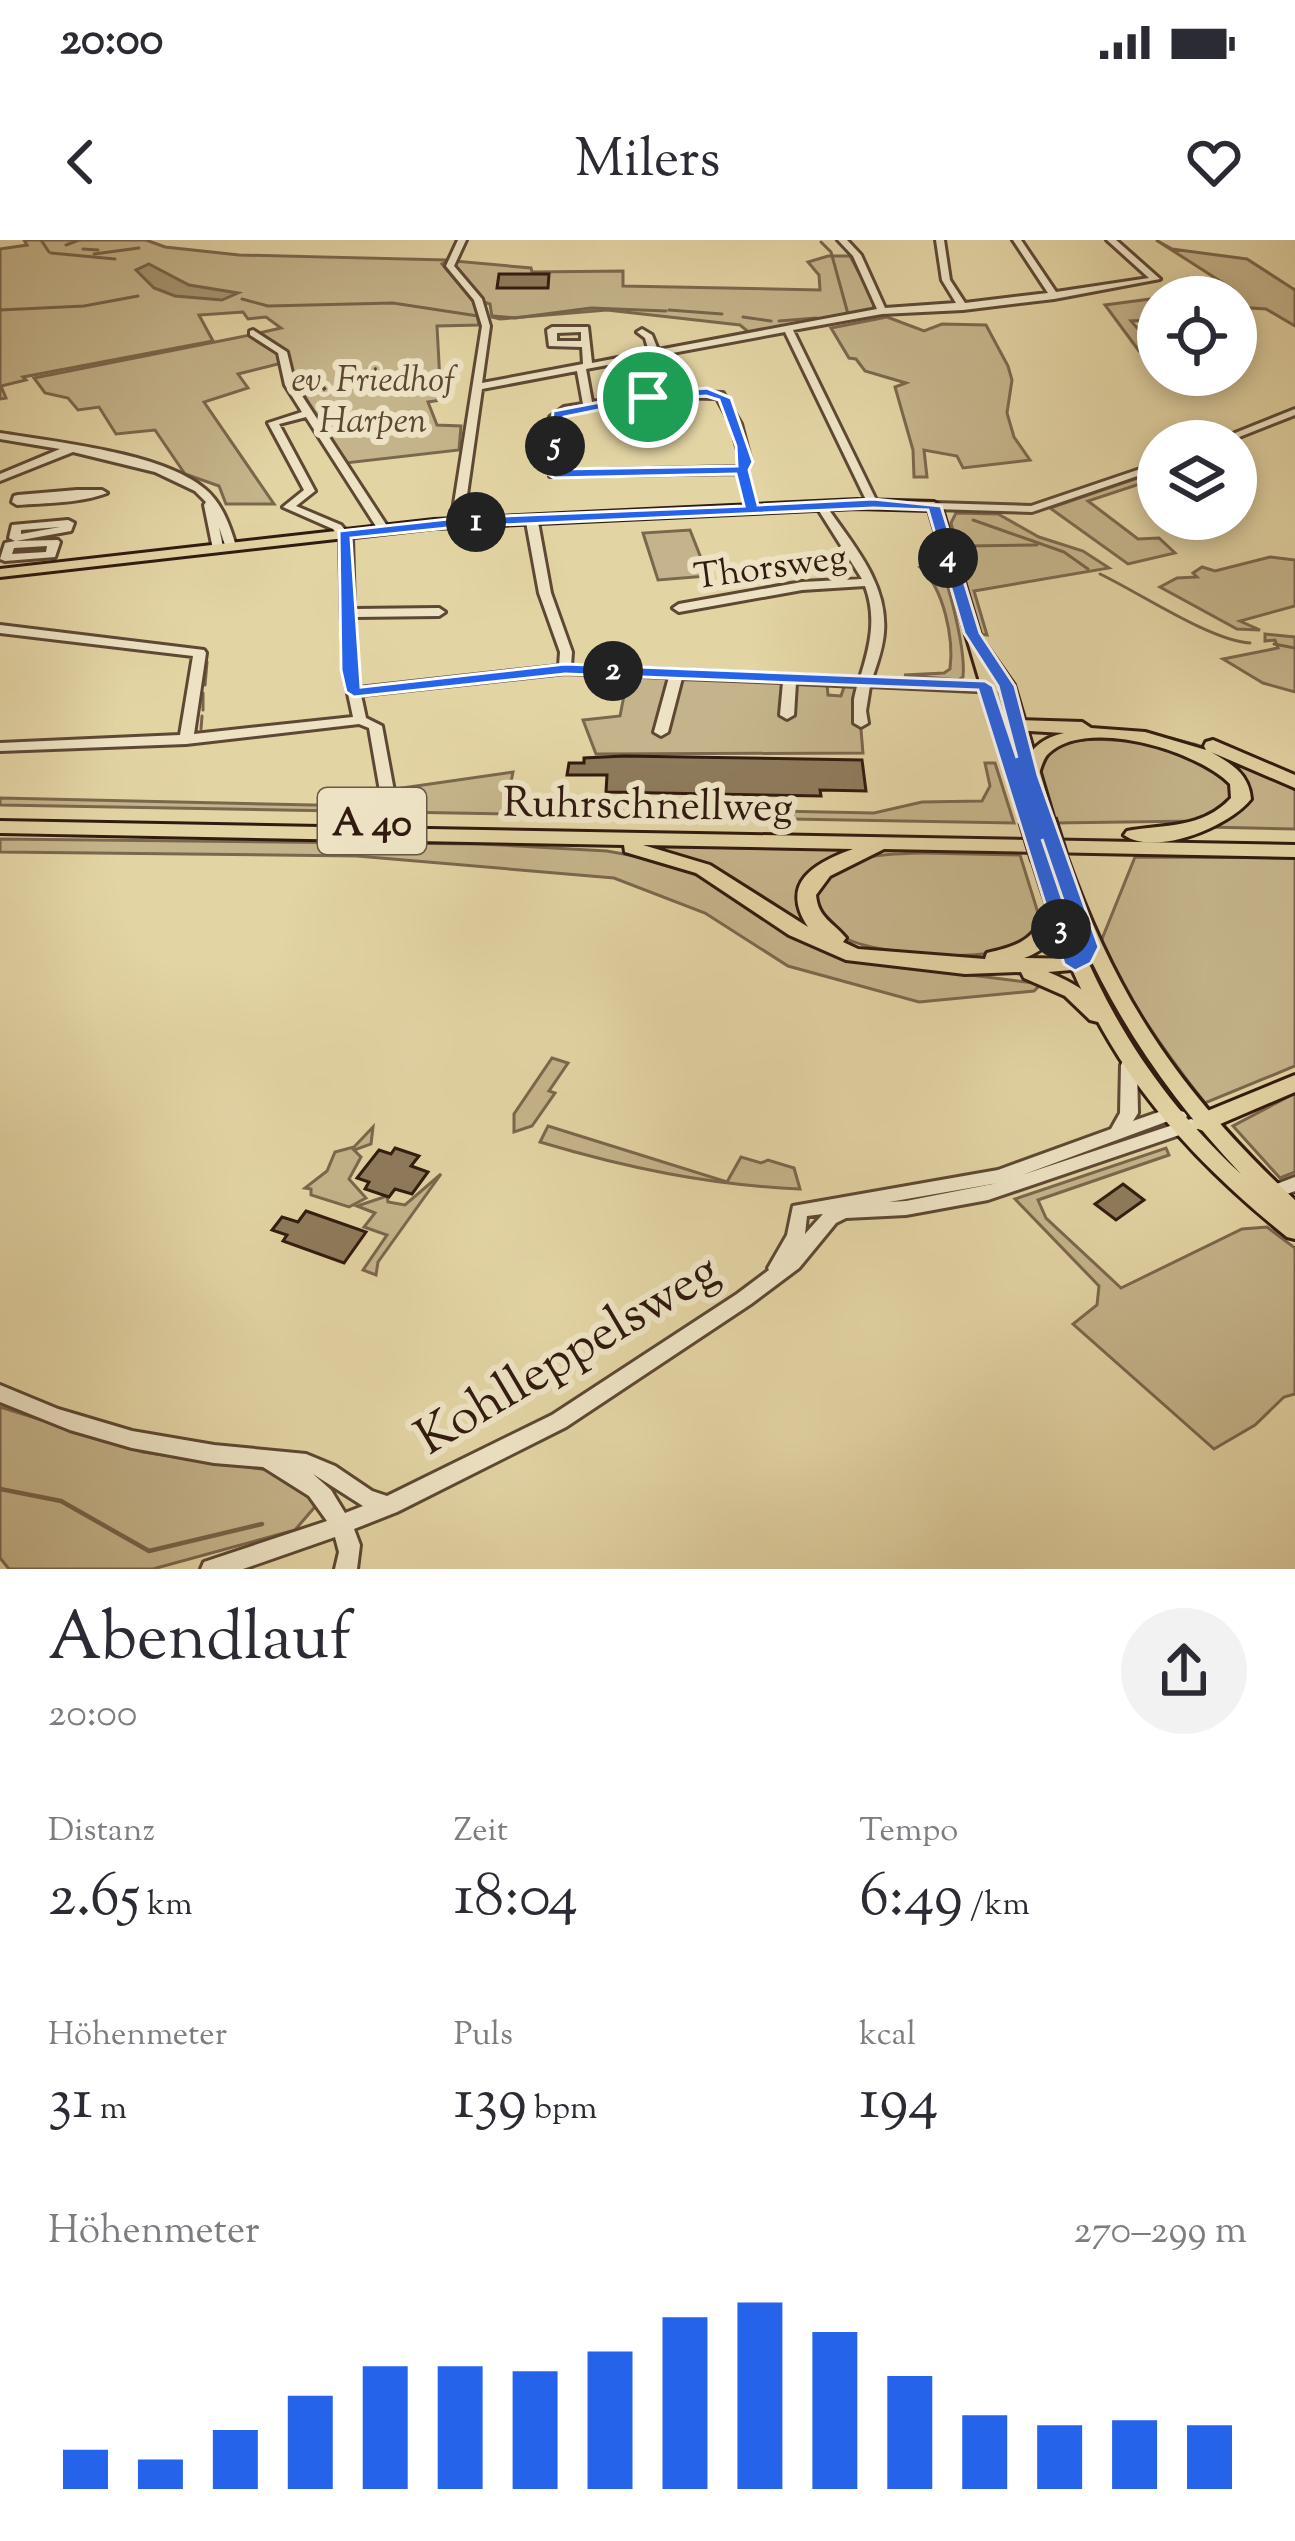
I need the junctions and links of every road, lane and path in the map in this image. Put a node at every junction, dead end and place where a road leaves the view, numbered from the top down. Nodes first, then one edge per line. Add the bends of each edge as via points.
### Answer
1 (462, 240) edge
2 (842, 240) edge
3 (940, 240) edge
4 (1017, 240) edge
5 (1111, 240) edge
6 (1054, 296) junction
7 (963, 307) junction
8 (880, 312) junction
9 (789, 331) junction
10 (642, 332) dead end
11 (253, 333) dead end
12 (586, 344) dead end
13 (655, 355) junction
14 (585, 368) junction
15 (477, 387) junction
16 (588, 406) junction
17 (1295, 412) edge
18 (309, 413) junction
19 (1257, 427) edge
20 (0, 436) edge
21 (70, 449) junction
22 (742, 470) junction
23 (1137, 473) edge
24 (0, 478) edge
25 (102, 493) dead end
26 (76, 495) junction
27 (873, 504) junction
28 (821, 506) junction
29 (934, 506) junction
30 (752, 509) junction
31 (532, 522) junction
32 (457, 523) junction
33 (383, 530) junction
34 (344, 534) junction
35 (224, 546) junction
36 (0, 573) edge
37 (870, 582) junction
38 (679, 608) dead end
39 (439, 612) dead end
40 (346, 613) junction
41 (0, 628) edge
42 (972, 633) junction
43 (994, 666) junction
44 (565, 669) junction
45 (677, 674) junction
46 (790, 678) junction
47 (866, 681) junction
48 (985, 686) junction
49 (354, 692) junction
50 (1010, 695) junction
51 (787, 715) dead end
52 (360, 720) junction
53 (861, 723) dead end
54 (661, 731) dead end
55 (1013, 733) junction
56 (1089, 736) junction
57 (186, 740) junction
58 (0, 747) edge
59 (1030, 775) junction
60 (1295, 782) edge
61 (387, 791) dead end
62 (1037, 820) junction
63 (2, 823) edge
64 (1130, 835) junction
65 (542, 837) junction
66 (1295, 838) edge
67 (925, 844) junction
68 (1295, 850) edge
69 (1049, 859) junction
70 (1057, 913) junction
71 (1082, 956) junction
72 (1002, 968) junction
73 (1098, 1015) junction
74 (1129, 1064) junction
75 (1295, 1083) edge
76 (1186, 1122) junction
77 (1114, 1137) junction
78 (1295, 1184) edge
79 (1264, 1196) junction
80 (1295, 1213) edge
81 (1295, 1232) edge
82 (769, 1281) junction
83 (0, 1393) edge
84 (268, 1460) junction
85 (389, 1505) junction
86 (341, 1526) junction
87 (212, 1569) edge
88 (346, 1569) edge

1 - 15 street via 450,266 486,317
2 - 8 street via 857,255
3 - 7 street via 946,280
4 - 6 street
5 - 6 street via 1154,281
6 - 7 street
7 - 8 street
8 - 9 street
9 - 13 street
9 - 27 street
10 - 13 street
11 - 18 street via 282,352 290,385
12 - 14 street
13 - 14 street
14 - 15 street
14 - 16 street
15 - 32 street
16 - 22 street via 720,395 742,446
16 - 22 street via 555,417 554,474
17 - 19 street
18 - 33 street
18 - 34 street via 273,423 310,491 288,506
20 - 21 street
21 - 24 street
21 - 35 street via 202,491
22 - 30 street
23 - 29 street via 1032,509
25 - 26 street
26 - 26 street via 17,502 59,490
27 - 28 main road
27 - 29 main road
28 - 30 main road
28 - 37 street
29 - 42 main road
30 - 31 main road
31 - 32 main road
31 - 44 street
32 - 33 main road
33 - 34 main road
34 - 35 main road
34 - 40 street
35 - 36 main road
37 - 38 street, Thorsweg
37 - 47 street via 879,631
39 - 40 street
40 - 49 street
41 - 57 street via 200,653
42 - 43 main road
42 - 48 main road
43 - 48 street via 996,678
43 - 50 main road
44 - 45 street
44 - 49 street
45 - 46 street
45 - 54 street
46 - 47 street
46 - 51 street
47 - 48 street
47 - 53 street
48 - 50 street
48 - 55 main road
49 - 52 street
50 - 55 main road
52 - 57 street
52 - 61 street via 375,726
55 - 56 highway
55 - 59 main road
55 - 60 highway via 1163,733
55 - 62 main road
56 - 59 highway via 1050,744
56 - 64 highway via 1184,745 1217,760 1240,783 1241,799 1216,820
57 - 58 street
59 - 62 main road
62 - 69 main road, bridge
63 - 64 highway, Ruhrschnellweg / A 40
63 - 65 highway, Ruhrschnellweg / A 40
64 - 66 highway, Ruhrschnellweg / A 40
65 - 67 highway, Ruhrschnellweg / A 40
65 - 72 highway via 680,861 854,955
67 - 68 highway, Ruhrschnellweg / A 40
67 - 70 highway via 829,865 805,894 810,916 850,946 949,959 1029,950
69 - 70 main road
69 - 71 main road
70 - 71 main road
71 - 72 highway
71 - 73 main road
71 - 76 main road
72 - 73 highway via 1064,986
73 - 74 main road
74 - 76 main road
74 - 77 street via 1129,1113
75 - 76 highway
76 - 77 street
76 - 79 main road
76 - 82 street, Kohlleppelsweg via 988,1193 843,1211
77 - 82 street, Kohlleppelsweg via 1000,1176 799,1211 796,1236
78 - 79 street
79 - 80 main road
79 - 81 main road
82 - 85 street, Kohlleppelsweg via 559,1421
83 - 84 street via 151,1443
84 - 85 street via 318,1466 360,1498
84 - 86 street via 317,1486
85 - 86 street, Kohlleppelsweg
86 - 87 street, Kohlleppelsweg
86 - 88 street via 350,1544

